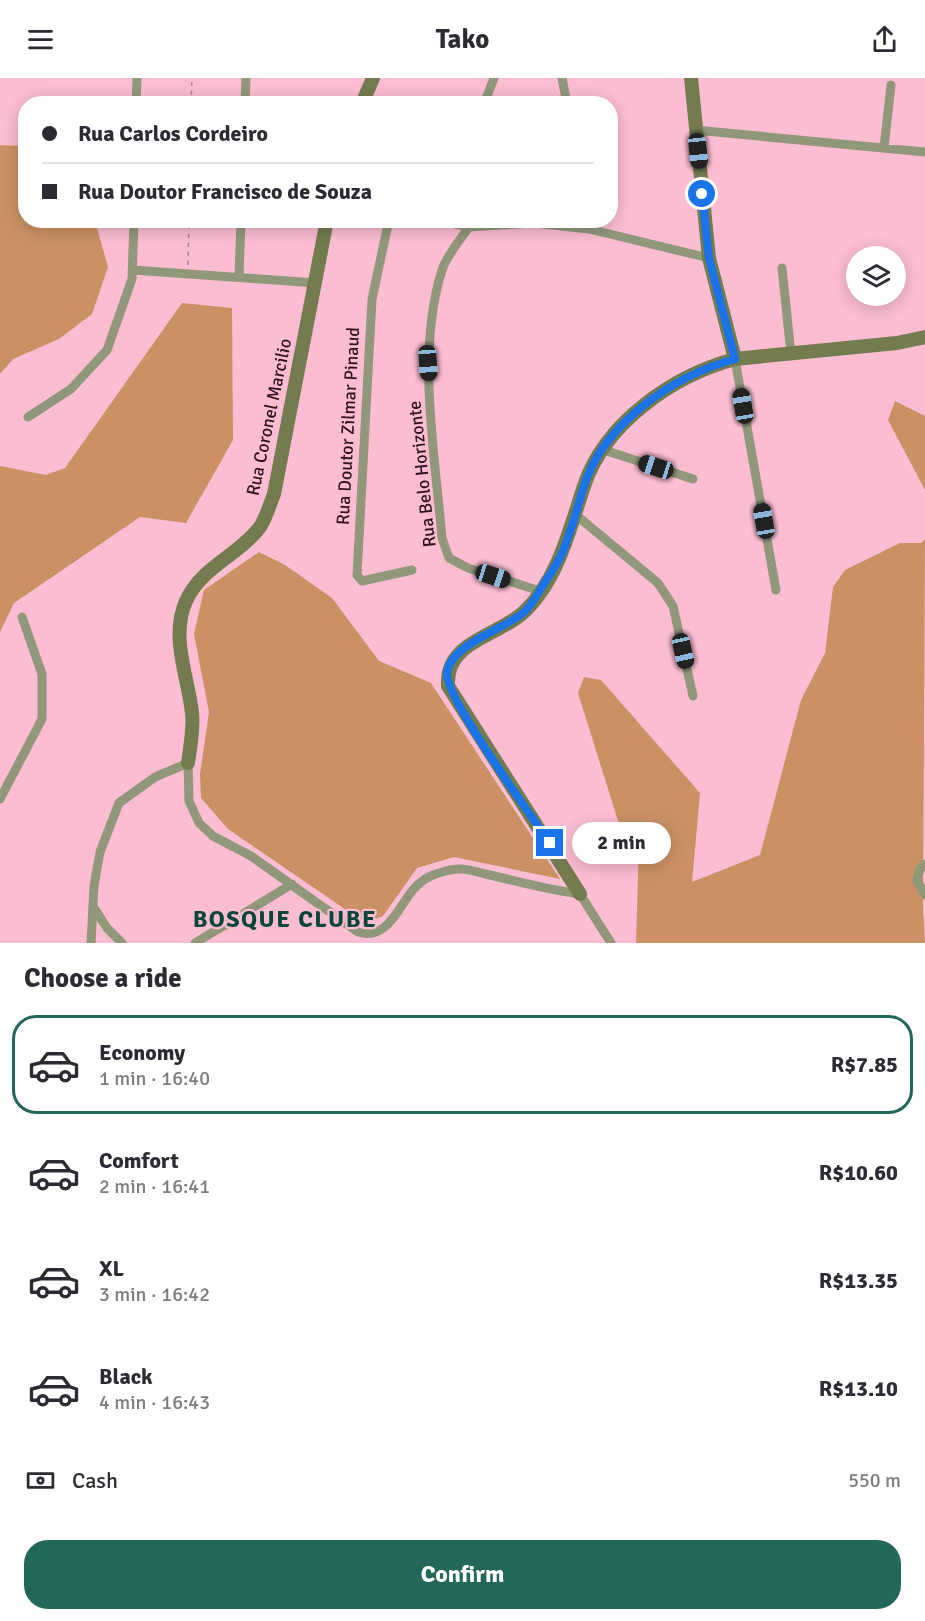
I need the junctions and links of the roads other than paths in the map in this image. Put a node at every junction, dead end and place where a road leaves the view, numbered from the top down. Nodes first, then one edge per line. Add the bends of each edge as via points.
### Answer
1 (137, 78) edge
2 (246, 78) edge
3 (373, 78) edge
4 (494, 78) edge
5 (562, 78) edge
6 (691, 78) edge
7 (891, 85) dead end
8 (136, 96) edge
9 (245, 96) edge
10 (365, 96) edge
11 (487, 96) edge
12 (565, 96) edge
13 (695, 130) junction
14 (884, 148) junction
15 (925, 152) edge
16 (134, 228) edge
17 (241, 228) edge
18 (326, 228) edge
19 (387, 228) edge
20 (468, 228) edge
21 (600, 228) edge
22 (709, 258) junction
23 (782, 268) dead end
24 (133, 270) junction
25 (239, 278) junction
26 (316, 284) junction
27 (925, 337) edge
28 (791, 354) junction
29 (735, 359) junction
30 (28, 417) dead end
31 (601, 449) junction
32 (693, 479) dead end
33 (576, 515) junction
34 (412, 570) dead end
35 (776, 590) dead end
36 (540, 591) junction
37 (22, 616) dead end
38 (693, 696) dead end
39 (188, 763) junction
40 (0, 799) edge
41 (925, 864) edge
42 (292, 884) junction
43 (580, 894) junction
44 (925, 895) edge
45 (93, 907) junction
46 (91, 943) edge
47 (122, 943) edge
48 (195, 943) edge
49 (611, 943) edge

1 - 8 street
2 - 9 street
3 - 10 street
4 - 11 street
5 - 12 street
6 - 13 street
7 - 14 street
13 - 14 street
13 - 22 street
14 - 15 street
16 - 24 street
17 - 25 street
18 - 26 street, Rua Coronel Marcilio
19 - 34 street, Rua Doutor Zilmar Pinaud via 372,299 357,576 362,581
20 - 36 street, Rua Belo Horizonte via 442,267 428,363 442,538 448,558
21 - 22 street
22 - 29 street
23 - 28 street
24 - 25 street
24 - 30 street via 107,350 71,389
25 - 26 street
26 - 39 street, Rua Coronel Marcilio via 270,504 261,526 205,573 187,599 179,621 193,715
27 - 28 street
28 - 29 street
29 - 31 street via 713,365 649,402 617,429
29 - 35 street
31 - 32 street
31 - 33 street via 584,485
33 - 36 street via 562,554
33 - 38 street via 658,583 672,606
36 - 43 street via 523,613 456,654 447,671 448,686
37 - 40 street via 42,674 42,719
39 - 42 street, Rua Coronel Marcilio via 189,801 199,823 213,836
39 - 45 street via 155,777 119,803 100,852
41 - 44 street via 917,880
42 - 43 street, Rua Coronel Marcilio via 369,936 379,934 391,923 408,896 427,878 459,868
42 - 48 street
43 - 49 street
45 - 46 street
45 - 47 street

